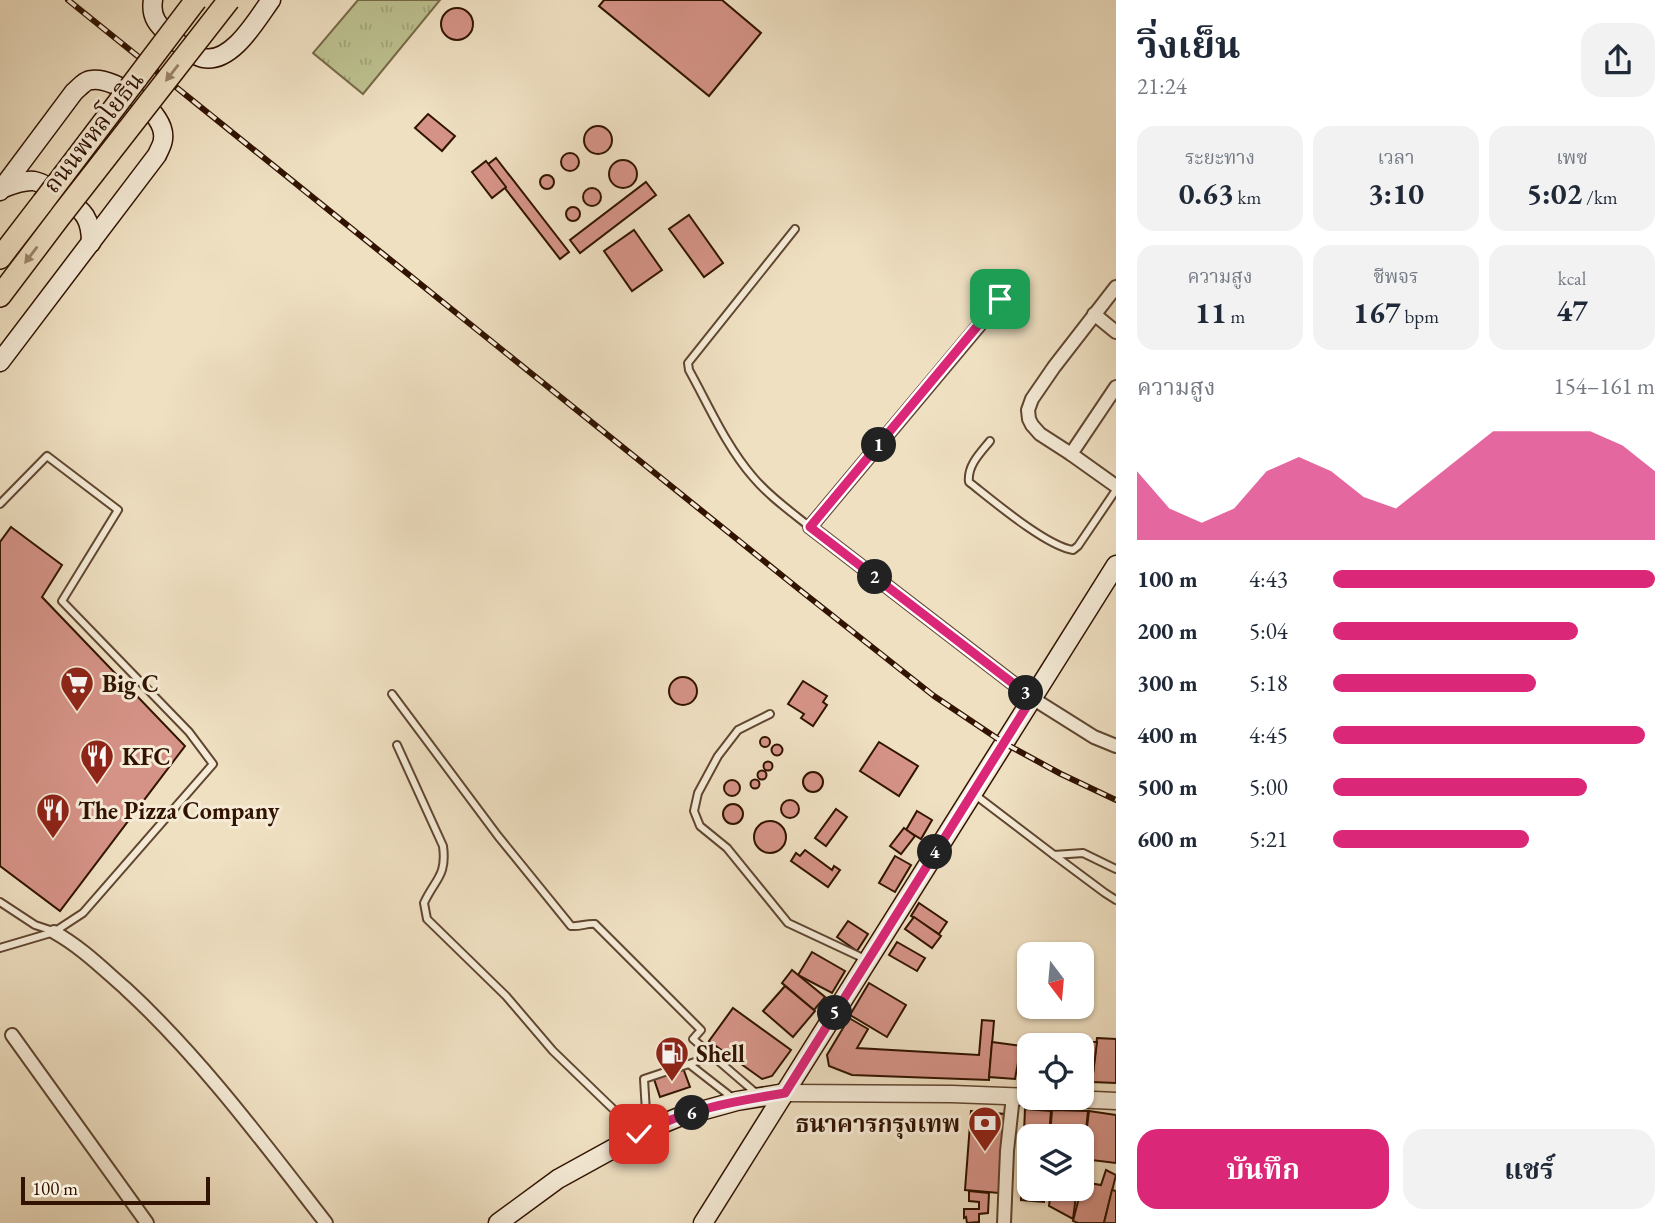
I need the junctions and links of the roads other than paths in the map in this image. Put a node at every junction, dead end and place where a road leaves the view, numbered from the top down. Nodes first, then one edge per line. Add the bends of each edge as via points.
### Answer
1 (153, 0) edge
2 (196, 0) edge
3 (229, 0) edge
4 (271, 0) edge
5 (0, 190) edge
6 (795, 229) dead end
7 (91, 243) junction
8 (0, 258) edge
9 (1116, 287) edge
10 (0, 296) edge
11 (1000, 299) dead end
12 (1094, 314) junction
13 (1116, 332) edge
14 (0, 362) edge
15 (1116, 387) edge
16 (989, 441) dead end
17 (1071, 454) junction
18 (1116, 488) edge
19 (0, 504) edge
20 (810, 527) junction
21 (1116, 565) edge
22 (392, 694) dead end
23 (1032, 698) junction
24 (770, 714) dead end
25 (397, 745) dead end
26 (1116, 746) edge
27 (972, 793) junction
28 (1054, 855) junction
29 (1116, 869) edge
30 (1116, 900) edge
31 (0, 902) edge
32 (54, 932) junction
33 (0, 948) edge
34 (868, 961) junction
35 (12, 1035) dead end
36 (712, 1056) junction
37 (689, 1064) junction
38 (785, 1093) junction
39 (761, 1097) junction
40 (1017, 1097) edge
41 (1094, 1100) edge
42 (737, 1101) junction
43 (1116, 1101) edge
44 (1020, 1110) edge
45 (643, 1132) junction
46 (147, 1223) edge
47 (326, 1223) edge
48 (498, 1223) edge
49 (703, 1223) edge
50 (1004, 1223) edge

1 - 4 main road via 156,23 203,58 218,57 235,48
2 - 8 highway, ถนนพหลโยธิน, bridge
3 -> 10 highway, ถนนพหลโยธิน, bridge
5 - 7 main road via 23,182 41,183 80,210 89,225
5 - 7 main road via 74,92 89,80 104,79 139,98 159,120 164,138 157,155
6 - 20 lane via 688,363 731,448 753,478
7 - 14 main road
9 - 12 street
11 - 20 street
12 - 13 street
12 - 17 street via 1028,410 1040,434
15 - 17 street
16 - 18 lane via 974,462 969,482 1024,524 1067,549 1078,546
17 - 18 street
19 - 32 lane via 47,456 118,510 62,601 213,764 83,913
20 - 23 street
21 - 23 main road
22 - 36 lane via 571,926 595,924 701,1030 692,1039
23 - 26 street
23 - 27 main road
24 - 34 lane via 738,730 718,756 698,793 694,811 700,826 727,848 788,923
25 - 45 lane via 443,846 443,870 424,903 427,919 506,996 553,1051
27 - 28 lane
27 - 34 main road
28 - 29 lane via 1083,853
28 - 30 lane
31 - 32 lane
32 - 33 lane
32 - 47 street via 73,943 152,1013 246,1120
34 - 38 main road
35 - 46 street
36 - 37 lane
36 - 39 lane
37 - 42 lane
37 - 45 lane via 644,1079
38 - 39 main road
38 - 40 street
38 - 49 main road
39 - 42 main road
41 - 43 street
42 - 45 main road
44 - 50 street via 1007,1151
45 - 48 main road via 558,1180

